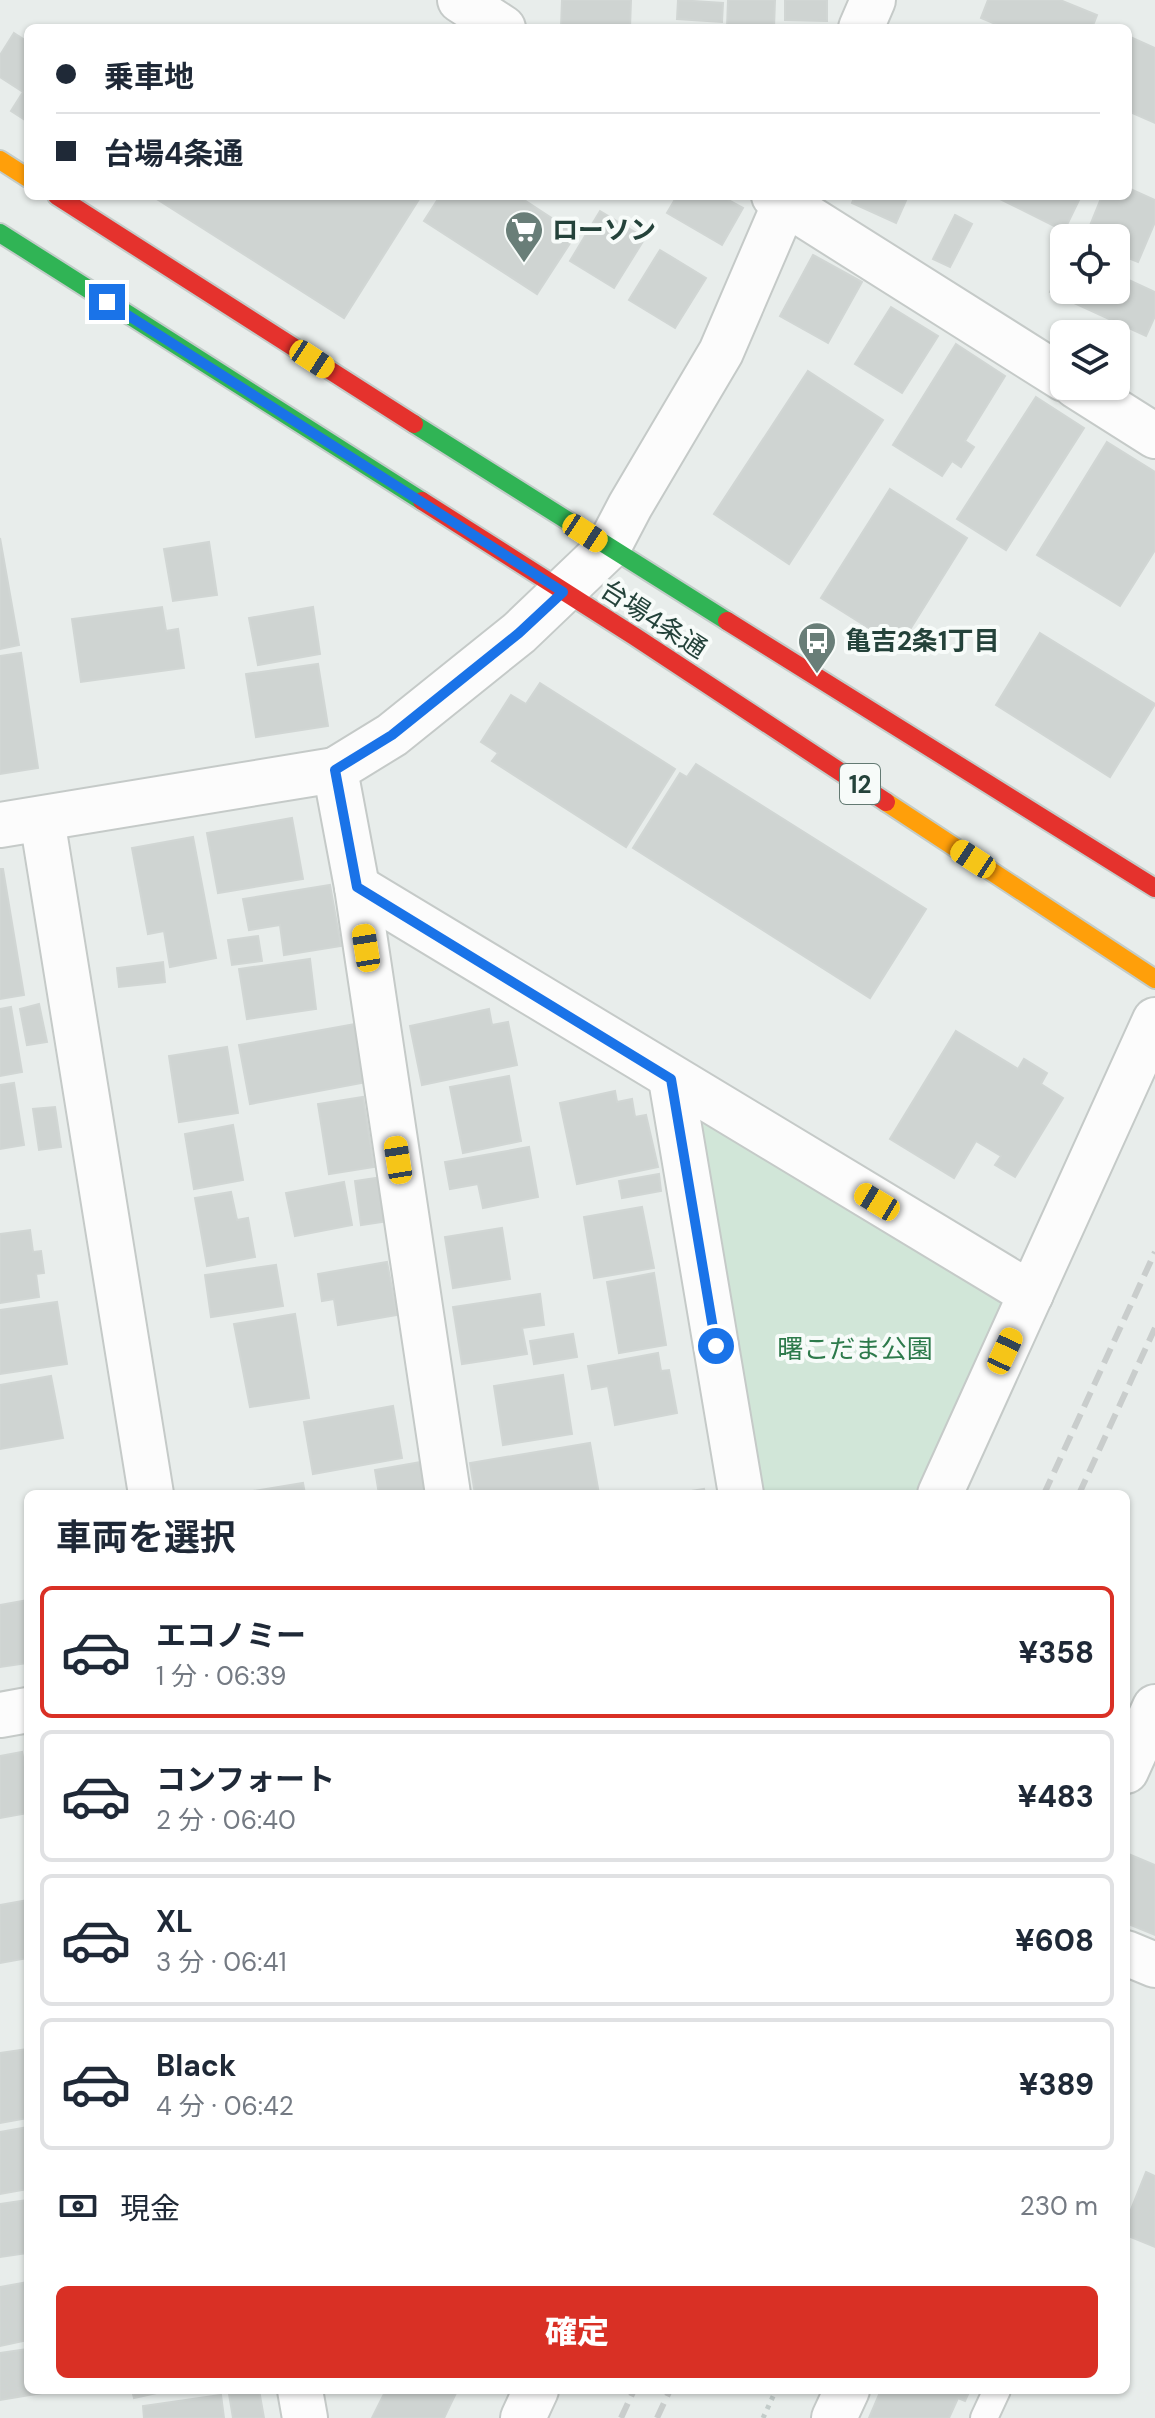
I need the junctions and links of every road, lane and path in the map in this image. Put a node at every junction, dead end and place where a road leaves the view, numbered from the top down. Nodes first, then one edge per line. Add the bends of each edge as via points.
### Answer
1 (873, 0) edge
2 (863, 24) edge
3 (0, 160) edge
4 (24, 175) edge
5 (63, 200) edge
6 (781, 200) edge
7 (785, 200) edge
8 (0, 233) edge
9 (1050, 370) edge
10 (1101, 400) edge
11 (1153, 429) edge
12 (608, 548) junction
13 (563, 592) junction
14 (335, 770) junction
15 (42, 819) junction
16 (0, 825) edge
17 (357, 887) junction
18 (1155, 888) edge
19 (1155, 979) edge
20 (1155, 1020) edge
21 (671, 1079) junction
22 (1031, 1294) junction
23 (150, 1490) edge
24 (447, 1490) edge
25 (740, 1490) edge
26 (942, 1490) edge
27 (1155, 1707) edge
28 (24, 1711) edge
29 (0, 1715) edge
30 (1130, 1762) edge
31 (1130, 1955) edge
32 (1155, 1965) edge
33 (301, 2394) edge
34 (534, 2394) edge
35 (774, 2394) edge
36 (845, 2394) edge
37 (995, 2394) edge
38 (305, 2418) edge
39 (523, 2418) edge
40 (763, 2418) edge
41 (834, 2418) edge
42 (984, 2418) edge

1 - 2 street
3 - 4 highway
5 - 12 highway, 台場4条通
6 - 12 street via 721,352
7 - 9 street
8 - 13 highway, 台場4条通 / 12
10 - 11 street
12 - 13 street
12 - 18 highway, 台場4条通
13 - 14 street via 392,735
13 - 19 highway, 台場4条通 / 12
14 - 15 street
14 - 17 street
15 - 16 street
15 - 23 street
17 - 21 street
17 - 24 street
20 - 22 street
21 - 22 street
21 - 25 street
22 - 26 street
27 - 30 street
28 - 29 street
31 - 32 street
33 - 38 street
34 - 39 street
35 - 40 path
36 - 41 street
37 - 42 lane

